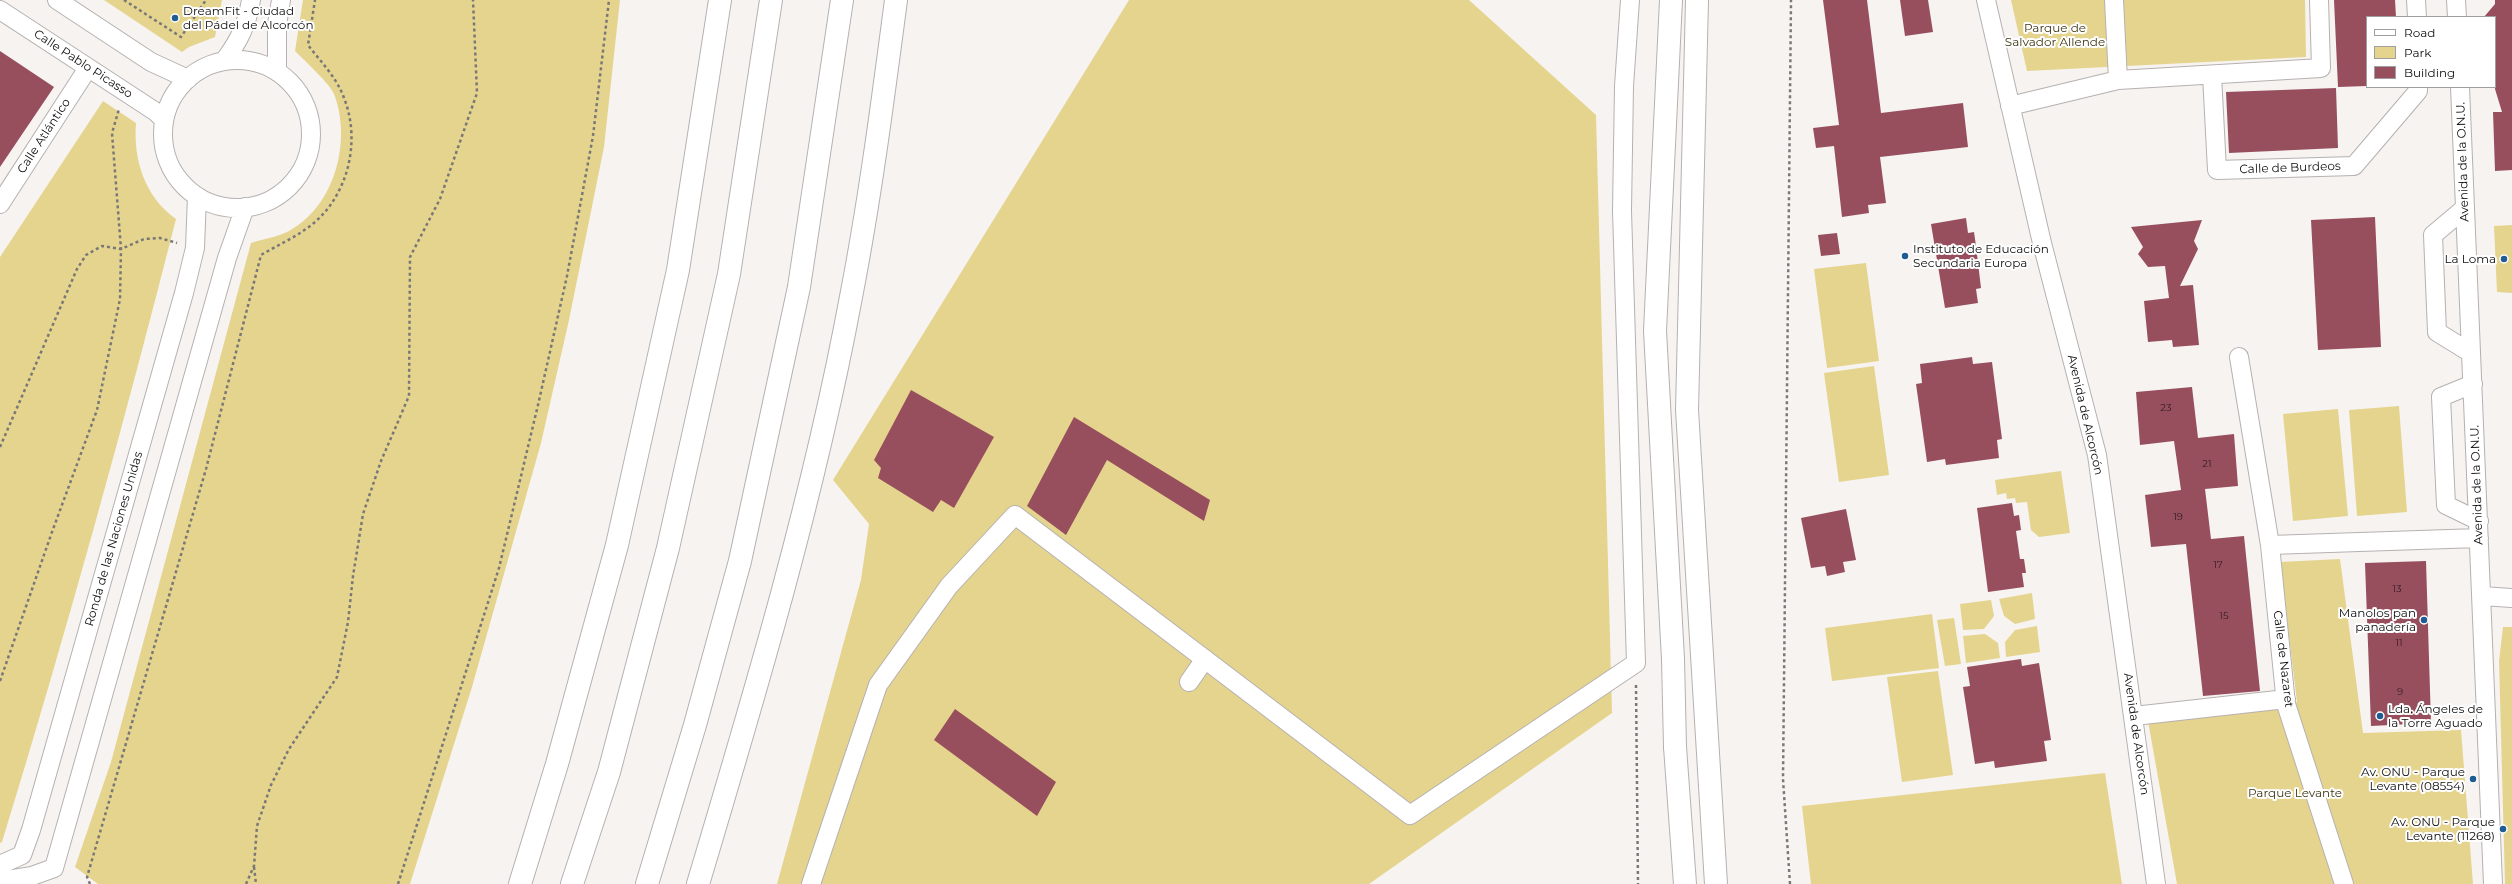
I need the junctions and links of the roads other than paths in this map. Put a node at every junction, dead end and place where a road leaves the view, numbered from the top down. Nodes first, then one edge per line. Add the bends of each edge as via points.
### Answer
1 (57, 0) edge
2 (250, 0) edge
3 (281, 0) edge
4 (720, 0) edge
5 (771, 0) edge
6 (842, 0) edge
7 (896, 0) edge
8 (1630, 0) edge
9 (1671, 0) edge
10 (1697, 0) edge
11 (1986, 0) edge
12 (2114, 0) edge
13 (2319, 0) edge
14 (2416, 0) edge
15 (2456, 0) edge
16 (0, 10) edge
17 (2417, 16) edge
18 (2457, 16) edge
19 (224, 60) junction
20 (88, 68) junction
21 (278, 72) junction
22 (2212, 75) junction
23 (188, 79) junction
24 (2118, 80) junction
25 (2418, 88) edge
26 (2460, 88) edge
27 (2010, 106) junction
28 (164, 120) junction
29 (196, 196) junction
30 (0, 204) edge
31 (245, 207) junction
32 (2465, 208) junction
33 (2471, 353) junction
34 (2239, 357) dead end
35 (2473, 384) junction
36 (2479, 530) junction
37 (2270, 545) junction
38 (2482, 596) junction
39 (2512, 598) edge
40 (1205, 659) junction
41 (1189, 682) dead end
42 (2286, 699) junction
43 (2134, 716) junction
44 (1675, 747) junction
45 (0, 865) edge
46 (0, 882) edge
47 (520, 884) edge
48 (572, 884) edge
49 (647, 884) edge
50 (698, 884) edge
51 (811, 884) edge
52 (1673, 884) edge
53 (1685, 884) edge
54 (1716, 884) edge
55 (2156, 884) edge
56 (2344, 884) edge
57 (2493, 884) edge

1 - 23 street via 151,62
2 - 19 street via 248,19 239,42
3 - 21 street via 277,26
4 - 47 main road via 678,270 617,545
5 - 48 main road via 729,274 668,548 609,772
6 - 49 main road via 799,287 741,553 695,725
7 - 50 main road via 878,135 851,298 821,437 788,572
8 - 40 street via 1624,86 1622,211 1636,663 1410,815
9 - 44 main road via 1655,331 1673,659
10 - 54 main road via 1687,410
11 - 27 street, Avenida de Alcorcón
12 - 24 street
13 - 22 street via 2321,68
14 - 17 street
15 - 18 street
16 - 20 street, Calle Pablo Picasso
19 - 21 street via 244,60 269,66
19 - 23 street via 205,66
20 - 28 street, Calle Pablo Picasso via 156,112
20 - 30 street, Calle Atlántico
21 - 31 street via 296,88 305,103 312,135 309,154 304,168 280,195 261,204
22 - 24 street
22 - 25 street, Calle de Burdeos via 2217,170 2354,166
23 - 28 street via 170,101
24 - 27 street
26 - 32 street, Avenida de la O.N.U.
27 - 43 street, Avenida de Alcorcón via 2062,325 2098,455
28 - 29 street via 166,157 176,176
29 - 31 street via 219,206
29 - 45 street, Ronda de las Naciones Unidas via 195,248 31,830 22,855
31 - 46 street via 227,258 54,868 32,876
32 - 33 street, Avenida de la O.N.U.
32 - 33 street via 2433,235 2437,332
33 - 35 street, Avenida de la O.N.U.
34 - 37 street, Calle de Nazaret
35 - 36 street, Avenida de la O.N.U.
35 - 36 street via 2441,397 2446,506
36 - 37 street
36 - 38 street, Avenida de la O.N.U.
37 - 42 street, Calle de Nazaret
38 - 39 street
38 - 57 street, Avenida de la O.N.U.
40 - 41 street
40 - 51 street via 1015,515 949,586 878,685
42 - 43 street
42 - 56 street, Calle de Nazaret
43 - 55 street, Avenida de Alcorcón
44 - 52 main road via 1671,851
44 - 53 main road

